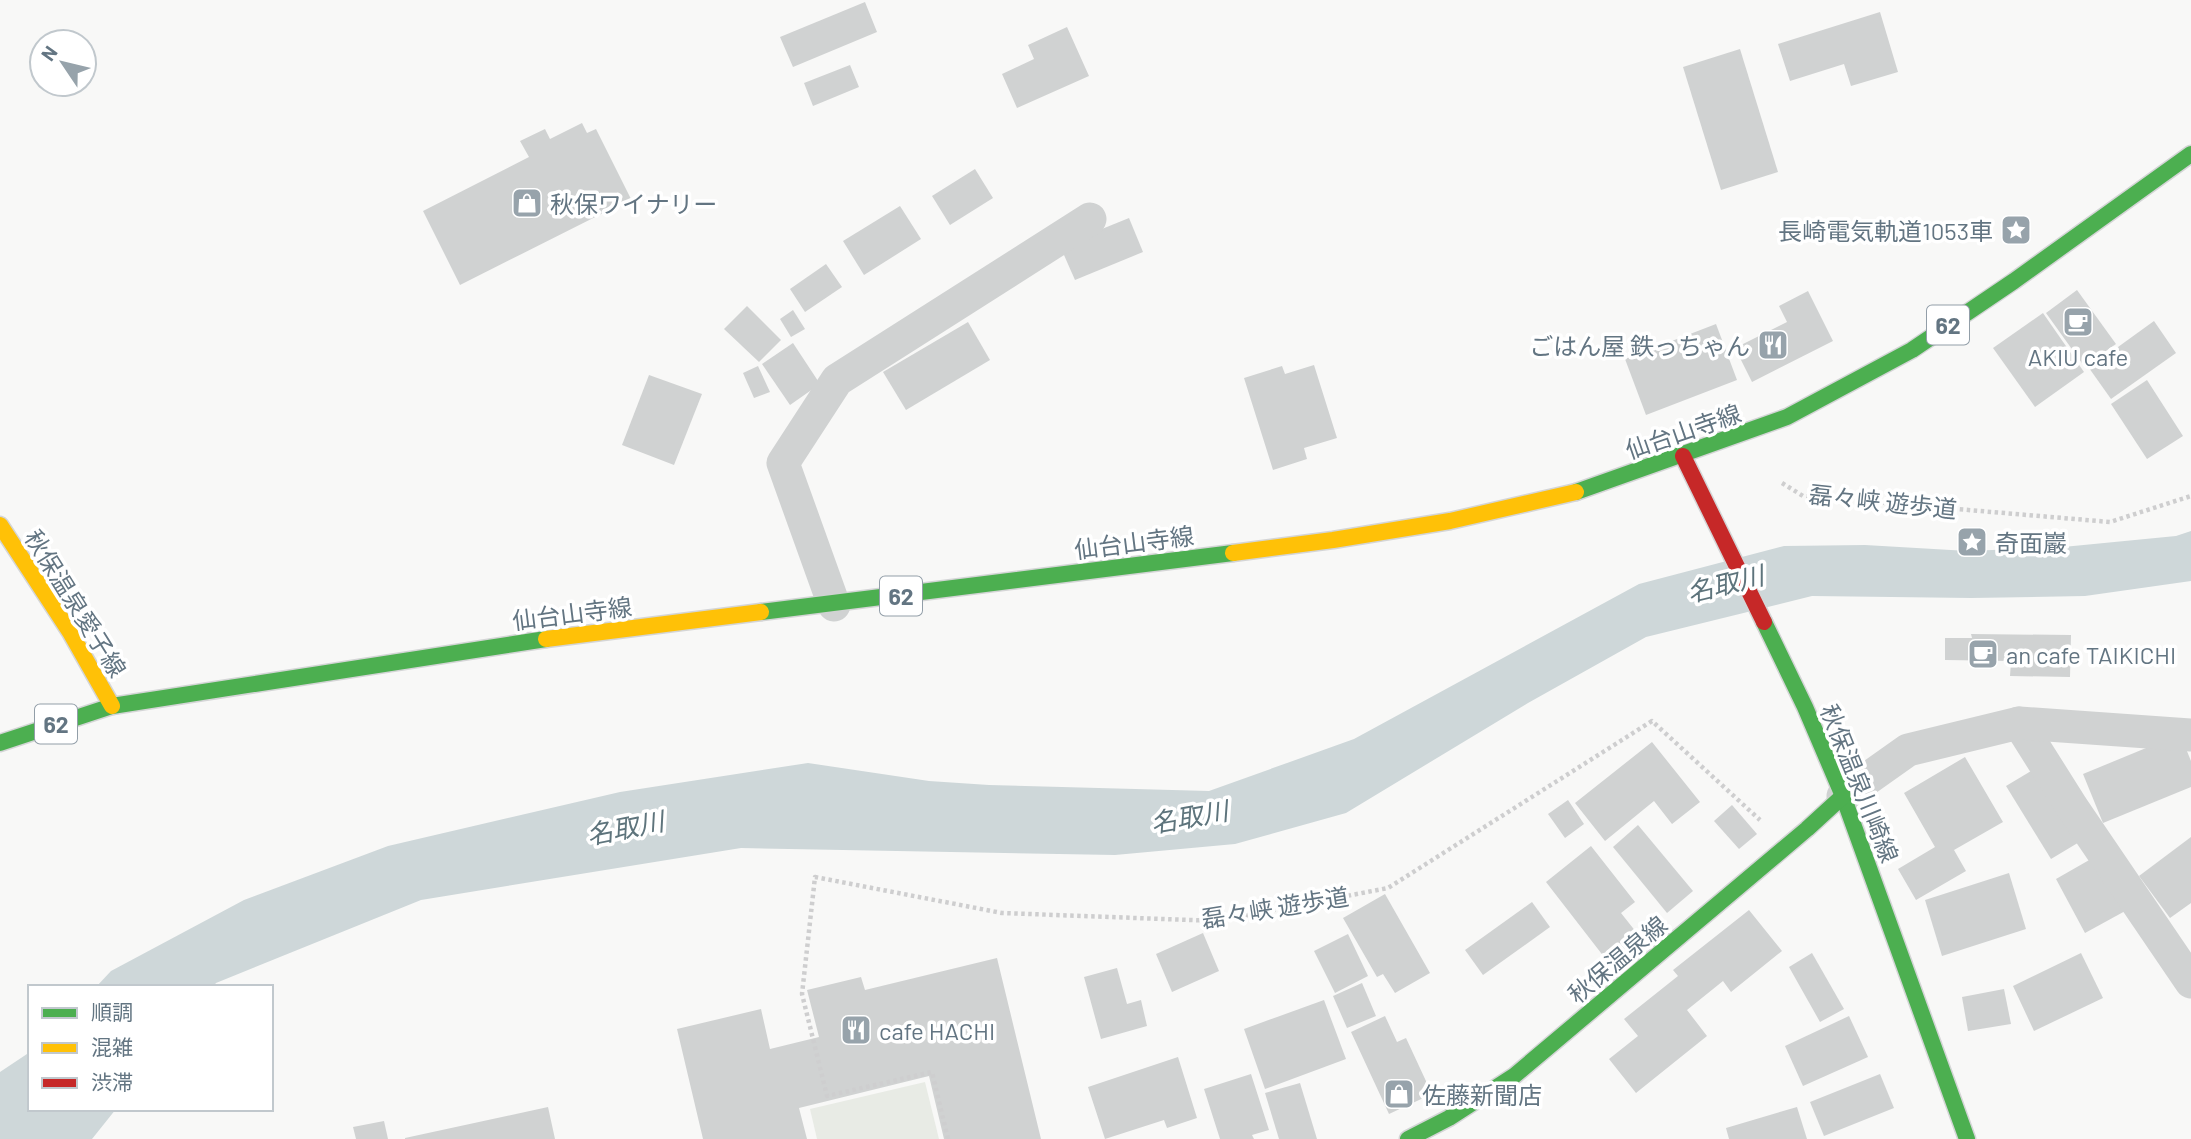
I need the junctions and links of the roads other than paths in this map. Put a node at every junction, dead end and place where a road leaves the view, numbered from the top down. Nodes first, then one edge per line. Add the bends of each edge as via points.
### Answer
1 (2191, 154) edge
2 (1090, 219) dead end
3 (1683, 456) junction
4 (0, 525) edge
5 (834, 604) junction
6 (112, 706) junction
7 (2020, 723) junction
8 (2191, 735) edge
9 (0, 743) edge
10 (1843, 796) junction
11 (2191, 982) edge
12 (1408, 1139) edge
13 (1967, 1139) edge

1 - 3 main road, 仙台山寺線 / 62 via 1912,349 1787,417
2 - 5 street via 837,380 783,463
3 - 5 main road, 仙台山寺線 / 62 via 1568,495 1450,521 1333,541
3 - 10 main road, 秋保温泉川崎線 via 1805,707
4 - 6 main road, 秋保温泉愛子線
5 - 6 main road, 仙台山寺線 / 62 via 501,645
6 - 9 main road, 仙台山寺線 / 62
7 - 8 street
7 - 10 street via 1908,750
7 - 11 street
10 - 12 main road, 秋保温泉線 via 1514,1076
10 - 13 main road, 秋保温泉川崎線

